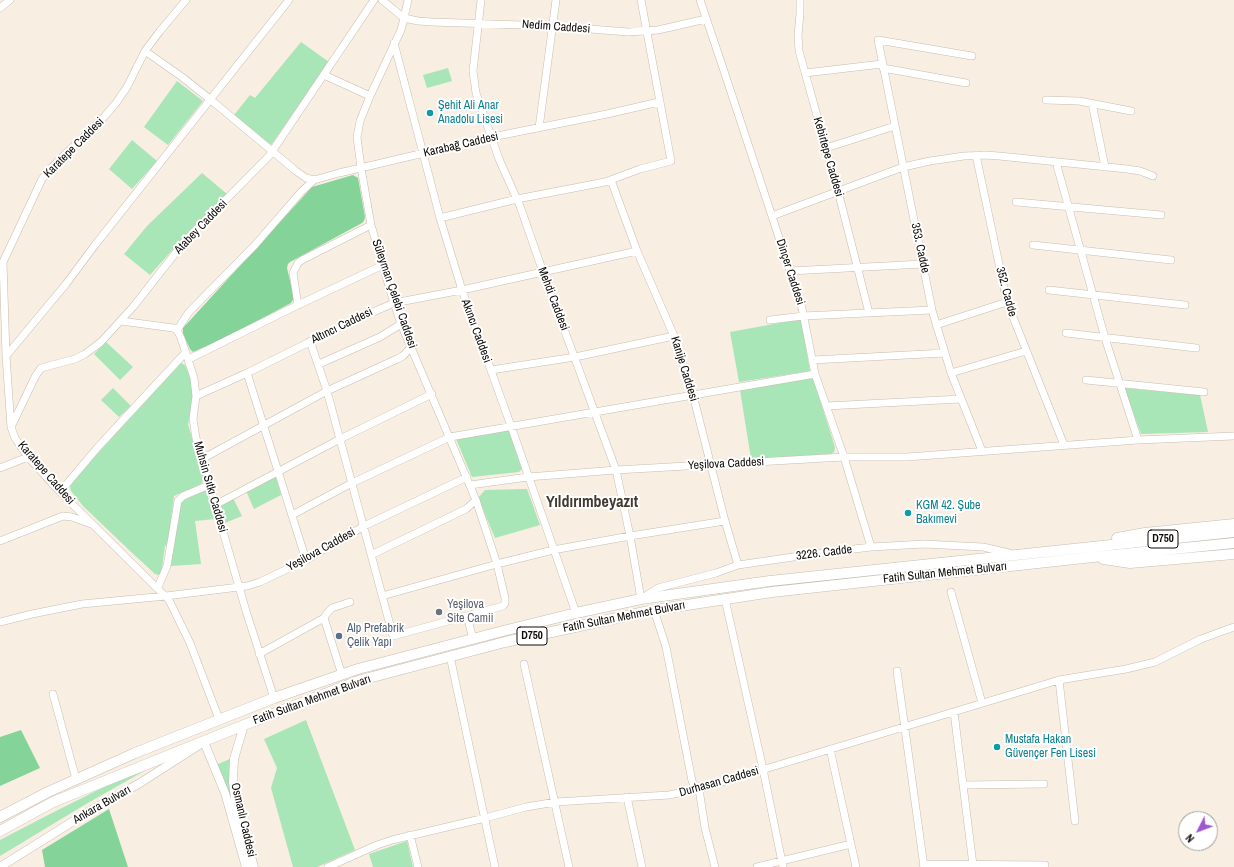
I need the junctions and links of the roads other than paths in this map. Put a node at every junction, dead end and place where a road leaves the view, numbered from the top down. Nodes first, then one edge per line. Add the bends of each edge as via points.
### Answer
1 (10, 0) edge
2 (186, 0) edge
3 (289, 0) edge
4 (374, 0) edge
5 (382, 0) edge
6 (408, 0) edge
7 (481, 0) edge
8 (556, 0) edge
9 (641, 0) edge
10 (700, 0) edge
11 (800, 0) edge
12 (0, 8) edge
13 (404, 18) junction
14 (706, 19) junction
15 (478, 23) junction
16 (552, 26) junction
17 (648, 31) junction
18 (394, 43) junction
19 (145, 52) junction
20 (972, 56) dead end
21 (883, 66) junction
22 (805, 73) junction
23 (324, 74) junction
24 (966, 83) dead end
25 (370, 96) junction
26 (211, 100) junction
27 (1046, 100) dead end
28 (659, 102) junction
29 (1092, 103) junction
30 (1131, 111) dead end
31 (895, 126) junction
32 (539, 128) junction
33 (492, 137) junction
34 (826, 148) junction
35 (272, 152) junction
36 (423, 153) junction
37 (976, 155) junction
38 (1056, 162) junction
39 (903, 167) junction
40 (1105, 167) junction
41 (360, 168) junction
42 (1153, 176) dead end
43 (314, 180) junction
44 (611, 180) junction
45 (838, 191) junction
46 (517, 199) junction
47 (1016, 202) dead end
48 (1068, 206) junction
49 (1161, 215) dead end
50 (772, 216) junction
51 (440, 218) junction
52 (371, 226) junction
53 (1032, 245) dead end
54 (637, 251) junction
55 (1080, 251) junction
56 (1171, 260) dead end
57 (923, 264) junction
58 (1, 265) edge
59 (383, 266) junction
60 (858, 268) junction
61 (790, 271) junction
62 (543, 272) junction
63 (462, 290) junction
64 (1050, 290) dead end
65 (1093, 295) junction
66 (1007, 302) junction
67 (394, 303) junction
68 (1185, 304) dead end
69 (298, 305) junction
70 (932, 310) junction
71 (869, 313) junction
72 (804, 316) junction
73 (770, 320) dead end
74 (121, 321) junction
75 (401, 324) junction
76 (936, 324) junction
77 (177, 330) junction
78 (1066, 333) dead end
79 (674, 336) junction
80 (1105, 338) junction
81 (310, 341) junction
82 (411, 347) junction
83 (1196, 348) dead end
84 (1026, 351) junction
85 (944, 353) junction
86 (187, 355) junction
87 (6, 356) junction
88 (575, 356) junction
89 (812, 360) junction
90 (319, 364) junction
91 (491, 370) junction
92 (247, 373) junction
93 (951, 373) junction
94 (815, 374) junction
95 (1086, 380) dead end
96 (1119, 384) junction
97 (327, 391) junction
98 (1204, 392) dead end
99 (432, 394) junction
100 (693, 395) junction
101 (196, 396) junction
102 (961, 399) junction
103 (826, 406) junction
104 (595, 412) junction
105 (264, 426) junction
106 (511, 426) junction
107 (11, 427) junction
108 (1234, 436) edge
109 (450, 437) junction
110 (340, 439) junction
111 (1138, 440) junction
112 (1064, 445) junction
113 (982, 451) junction
114 (28, 457) junction
115 (844, 457) junction
116 (202, 459) junction
117 (711, 464) junction
118 (0, 468) edge
119 (616, 470) junction
120 (278, 471) junction
121 (467, 477) junction
122 (528, 477) junction
123 (352, 483) junction
124 (209, 485) junction
125 (470, 485) junction
126 (60, 492) junction
127 (476, 500) junction
128 (215, 505) junction
129 (292, 515) junction
130 (725, 521) junction
131 (1234, 524) edge
132 (93, 525) junction
133 (364, 526) junction
134 (1234, 532) edge
135 (630, 536) junction
136 (0, 541) edge
137 (1234, 543) edge
138 (1093, 546) junction
139 (871, 547) junction
140 (553, 550) junction
141 (1013, 554) junction
142 (1234, 554) edge
143 (372, 556) junction
144 (1094, 557) junction
145 (306, 560) junction
146 (498, 564) junction
147 (738, 565) junction
148 (239, 587) junction
149 (158, 588) junction
150 (951, 592) dead end
151 (166, 596) junction
152 (382, 596) junction
153 (641, 599) junction
154 (725, 599) junction
155 (350, 602) dead end
156 (654, 610) junction
157 (576, 613) junction
158 (467, 616) junction
159 (324, 618) junction
160 (0, 622) edge
161 (1234, 627) edge
162 (473, 639) junction
163 (259, 654) junction
164 (450, 656) junction
165 (524, 664) dead end
166 (897, 671) dead end
167 (342, 675) junction
168 (1059, 680) junction
169 (53, 694) dead end
170 (274, 698) junction
171 (982, 704) junction
172 (954, 712) junction
173 (219, 719) junction
174 (244, 726) junction
175 (905, 727) junction
176 (204, 742) junction
177 (830, 749) junction
178 (763, 769) junction
179 (76, 779) junction
180 (1044, 784) dead end
181 (963, 785) junction
182 (699, 789) junction
183 (627, 797) junction
184 (556, 802) junction
185 (0, 817) edge
186 (484, 818) junction
187 (1075, 821) dead end
188 (0, 831) edge
189 (410, 835) junction
190 (851, 844) junction
191 (782, 864) edge
192 (973, 864) junction
193 (1045, 865) dead end
194 (330, 866) edge
195 (924, 866) edge
196 (0, 867) edge
197 (246, 867) edge
198 (254, 867) edge
199 (418, 867) edge
200 (495, 867) edge
201 (569, 867) edge
202 (642, 867) edge
203 (715, 867) edge
204 (757, 867) edge
205 (856, 867) edge

1 - 12 street
2 - 19 street, Karatepe Caddesi
3 - 26 street
4 - 23 street, Atabey Caddesi
5 - 13 street
6 - 13 street, Süleyman Çelebi Caddesi
7 - 15 street, Mehdi Caddesi
8 - 16 street
9 - 17 street
10 - 14 street, Dinçer Caddesi
11 - 22 street, Kebirtepe Caddesi via 798,42
13 - 15 street, Nedim Caddesi via 418,22
13 - 18 street, Süleyman Çelebi Caddesi
14 - 17 street, Nedim Caddesi
14 - 50 street, Dinçer Caddesi
15 - 16 street, Nedim Caddesi
15 - 33 street, Mehdi Caddesi via 474,86
16 - 17 street, Nedim Caddesi via 628,32
16 - 32 street
17 - 28 street
18 - 25 street, Süleyman Çelebi Caddesi
18 - 36 street, Akıncı Caddesi
19 - 26 street
19 - 58 street, Karatepe Caddesi via 114,107 45,175
20 - 21 street, 353. Cadde via 878,40
21 - 22 street
21 - 24 street
21 - 31 street, 353. Cadde
22 - 34 street, Kebirtepe Caddesi
23 - 25 street
23 - 35 street, Atabey Caddesi
25 - 41 street, Süleyman Çelebi Caddesi via 358,128
26 - 35 street
26 - 87 street
27 - 29 street
28 - 32 street, Karabağ Caddesi
28 - 44 street via 670,161
29 - 30 street
29 - 40 street
31 - 34 street
31 - 39 street, 353. Cadde
32 - 33 street, Karabağ Caddesi
33 - 36 street, Karabağ Caddesi
33 - 46 street, Mehdi Caddesi
34 - 45 street, Kebirtepe Caddesi
35 - 43 street via 309,180
35 - 74 street, Atabey Caddesi via 185,241
36 - 41 street, Karabağ Caddesi
36 - 51 street, Akıncı Caddesi
37 - 38 street
37 - 39 street
37 - 66 street, 352. Cadde
38 - 40 street
38 - 48 street
39 - 45 street
39 - 57 street, 353. Cadde
40 - 42 street via 1140,171
41 - 43 street, Karabağ Caddesi
41 - 52 street, Süleyman Çelebi Caddesi
43 - 77 street via 189,312
44 - 46 street
44 - 54 street, Kanije Caddesi
45 - 50 street
45 - 60 street, Kebirtepe Caddesi
46 - 51 street
46 - 62 street, Mehdi Caddesi
47 - 48 street
48 - 49 street
48 - 55 street
50 - 61 street, Dinçer Caddesi
51 - 63 street, Akıncı Caddesi
52 - 59 street, Süleyman Çelebi Caddesi
52 - 69 street via 298,263 293,273
53 - 55 street
54 - 62 street, Altıncı Caddesi
54 - 79 street, Kanije Caddesi
55 - 56 street
55 - 65 street
57 - 60 street
57 - 70 street, 353. Cadde
58 - 87 street, Karatepe Caddesi
59 - 67 street, Süleyman Çelebi Caddesi
59 - 69 street
60 - 61 street
60 - 71 street, Kebirtepe Caddesi
61 - 72 street, Dinçer Caddesi
62 - 63 street, Altıncı Caddesi
62 - 88 street, Mehdi Caddesi
63 - 67 street, Altıncı Caddesi
63 - 91 street, Akıncı Caddesi
64 - 65 street
65 - 68 street
65 - 80 street
66 - 76 street
66 - 84 street, 352. Cadde
67 - 75 street, Süleyman Çelebi Caddesi
67 - 81 street, Altıncı Caddesi
69 - 86 street
70 - 71 street
70 - 76 street, 353. Cadde
71 - 72 street
72 - 73 street
72 - 89 street, Dinçer Caddesi
74 - 77 street
74 - 107 street, Atabey Caddesi via 85,354 67,362 41,368
75 - 82 street, Süleyman Çelebi Caddesi
75 - 90 street via 380,337
76 - 85 street, 353. Cadde
77 - 86 street, Muhsin Sıtkı Caddesi
78 - 80 street
79 - 88 street
79 - 100 street, Kanije Caddesi
80 - 83 street
80 - 96 street
81 - 90 street
81 - 92 street, Altıncı Caddesi
82 - 97 street via 403,356
82 - 99 street, Süleyman Çelebi Caddesi
84 - 93 street
84 - 112 street, 352. Cadde
85 - 89 street
85 - 93 street, 353. Cadde
86 - 101 street, Muhsin Sıtkı Caddesi
86 - 126 street via 98,447
87 - 107 street, Karatepe Caddesi
88 - 91 street
88 - 104 street, Mehdi Caddesi
89 - 94 street, Dinçer Caddesi
90 - 97 street
91 - 106 street, Akıncı Caddesi
92 - 101 street, Altıncı Caddesi
92 - 105 street
93 - 102 street, 353. Cadde
94 - 100 street
94 - 103 street, Dinçer Caddesi
95 - 96 street
96 - 98 street
96 - 111 street
97 - 105 street
97 - 110 street
99 - 109 street, Süleyman Çelebi Caddesi
99 - 110 street
100 - 104 street
100 - 117 street, Kanije Caddesi
101 - 116 street, Muhsin Sıtkı Caddesi via 193,420
102 - 103 street
102 - 113 street, 353. Cadde
103 - 115 street, Dinçer Caddesi
104 - 106 street
104 - 119 street, Mehdi Caddesi
105 - 116 street
105 - 120 street
106 - 109 street
106 - 122 street, Akıncı Caddesi
107 - 114 street, Karatepe Caddesi
108 - 111 street, Yeşilova Caddesi
109 - 121 street, Süleyman Çelebi Caddesi
109 - 123 street
110 - 120 street
110 - 123 street
111 - 112 street, Yeşilova Caddesi
112 - 113 street, Yeşilova Caddesi
113 - 115 street, Yeşilova Caddesi via 881,458
114 - 118 street
114 - 126 street, Karatepe Caddesi
115 - 117 street, Yeşilova Caddesi
115 - 139 street, Dinçer Caddesi
116 - 124 street, Muhsin Sıtkı Caddesi
117 - 119 street, Yeşilova Caddesi
117 - 130 street, Kanije Caddesi
119 - 122 street, Yeşilova Caddesi
119 - 135 street, Mehdi Caddesi
120 - 128 street
120 - 129 street
121 - 125 street, Süleyman Çelebi Caddesi
121 - 133 street, Yeşilova Caddesi
122 - 125 street, Yeşilova Caddesi
122 - 140 street, Akıncı Caddesi
123 - 129 street
123 - 133 street
124 - 128 street, Muhsin Sıtkı Caddesi
124 - 149 street via 183,496 178,501 167,566
125 - 127 street, Süleyman Çelebi Caddesi
126 - 132 street, Karatepe Caddesi
127 - 143 street via 470,507
127 - 146 street, Süleyman Çelebi Caddesi
128 - 148 street, Muhsin Sıtkı Caddesi
129 - 145 street
130 - 135 street
130 - 147 street, Kanije Caddesi
131 - 138 highway via 1124,536
132 - 136 street via 63,516
132 - 149 street, Karatepe Caddesi
133 - 143 street
133 - 145 street, Yeşilova Caddesi
134 - 138 highway, Fatih Sultan Mehmet Bulvarı / D750
135 - 140 street
135 - 153 street, Mehdi Caddesi
137 - 144 highway, Fatih Sultan Mehmet Bulvarı / D750
138 - 141 highway, Fatih Sultan Mehmet Bulvarı / D750
139 - 141 street, 3226. Cadde via 961,545
139 - 147 street, 3226. Cadde
140 - 146 street
140 - 157 street, Akıncı Caddesi
141 - 153 highway, Fatih Sultan Mehmet Bulvarı / D750 via 770,581
142 - 144 highway via 1130,563
143 - 152 street
144 - 154 highway, Fatih Sultan Mehmet Bulvarı / D750
145 - 148 street, Yeşilova Caddesi via 260,582
146 - 152 street
146 - 158 street, Süleyman Çelebi Caddesi via 505,603 503,606
147 - 153 street, 3226. Cadde via 658,588
148 - 151 street, Yeşilova Caddesi
148 - 163 street, Muhsin Sıtkı Caddesi
149 - 151 street, Karatepe Caddesi
150 - 171 street
151 - 160 street, Yeşilova Caddesi via 82,604
151 - 173 street, Karatepe Caddesi via 190,643
152 - 158 street via 393,636
153 - 157 highway, Fatih Sultan Mehmet Bulvarı / D750
154 - 156 highway, Fatih Sultan Mehmet Bulvarı / D750
154 - 178 street
155 - 159 street via 332,608
156 - 164 highway, Fatih Sultan Mehmet Bulvarı / D750
156 - 182 street via 666,648 692,781
157 - 162 highway, Fatih Sultan Mehmet Bulvarı / D750
158 - 162 street
159 - 163 street
159 - 167 street
161 - 168 street, Durhasan Caddesi via 1201,639 1155,662
162 - 167 highway, Fatih Sultan Mehmet Bulvarı / D750
163 - 170 street, Muhsin Sıtkı Caddesi
164 - 174 highway, Fatih Sultan Mehmet Bulvarı / D750 via 361,680
164 - 186 street
165 - 184 street
166 - 175 street
167 - 170 highway, Fatih Sultan Mehmet Bulvarı / D750
168 - 171 street, Durhasan Caddesi
168 - 187 street
169 - 179 street
170 - 173 highway, Fatih Sultan Mehmet Bulvarı / D750
171 - 172 street, Durhasan Caddesi
172 - 175 street, Durhasan Caddesi
172 - 181 street
173 - 179 highway, Fatih Sultan Mehmet Bulvarı / D750
174 - 176 highway, Fatih Sultan Mehmet Bulvarı / D750
174 - 198 main road, Osmanlı Caddesi via 234,759 233,782 235,799
175 - 177 street, Durhasan Caddesi
175 - 195 street
176 - 188 highway, Fatih Sultan Mehmet Bulvarı / D750 via 52,802
176 - 196 main road, Ankara Bulvarı via 140,784 88,812
176 - 197 main road, Osmanlı Caddesi via 225,793
177 - 178 street, Durhasan Caddesi
177 - 190 street
178 - 182 street, Durhasan Caddesi
178 - 191 street
179 - 185 highway, Fatih Sultan Mehmet Bulvarı / D750
180 - 181 street
181 - 192 street
182 - 183 street, Durhasan Caddesi via 669,795
182 - 203 street
183 - 184 street, Durhasan Caddesi
183 - 202 street
184 - 186 street, Durhasan Caddesi
184 - 201 street
186 - 189 street, Durhasan Caddesi
186 - 200 street
189 - 194 street, Durhasan Caddesi via 377,845
189 - 199 street
190 - 191 street
190 - 205 street
191 - 204 street
192 - 193 street
192 - 195 street

